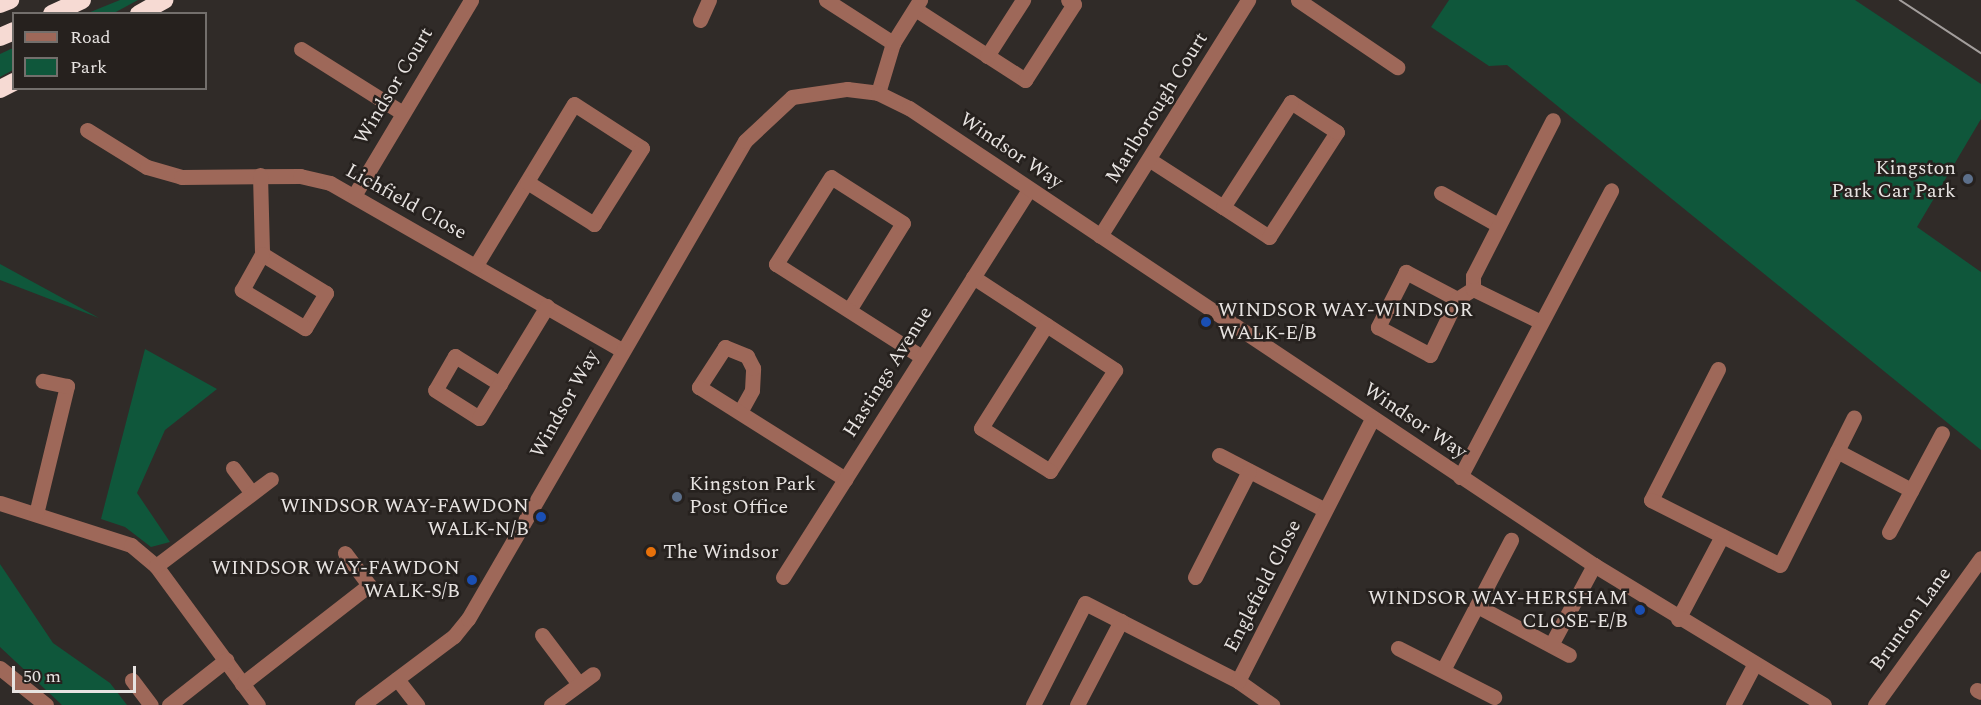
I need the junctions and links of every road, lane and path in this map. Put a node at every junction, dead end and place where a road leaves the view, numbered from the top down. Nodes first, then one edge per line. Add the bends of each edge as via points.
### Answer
1 (10, 0) edge
2 (82, 0) edge
3 (164, 0) edge
4 (471, 0) edge
5 (708, 0) edge
6 (826, 0) edge
7 (1023, 0) edge
8 (1068, 0) edge
9 (1248, 0) edge
10 (1298, 0) edge
11 (0, 4) edge
12 (918, 4) edge
13 (56, 12) edge
14 (143, 12) edge
15 (700, 20) dead end
16 (893, 43) junction
17 (301, 49) dead end
18 (987, 56) junction
19 (1397, 67) dead end
20 (878, 93) junction
21 (401, 112) junction
22 (1553, 120) dead end
23 (87, 130) dead end
24 (1150, 160) junction
25 (260, 174) junction
26 (527, 182) junction
27 (1029, 189) junction
28 (1611, 190) dead end
29 (1441, 193) dead end
30 (355, 194) junction
31 (1223, 207) junction
32 (1498, 225) junction
33 (1100, 236) junction
34 (262, 254) junction
35 (476, 265) junction
36 (973, 277) junction
37 (1473, 289) junction
38 (1457, 299) junction
39 (547, 306) junction
40 (849, 310) junction
41 (1541, 322) junction
42 (1046, 325) junction
43 (620, 349) junction
44 (922, 357) junction
45 (1718, 369) dead end
46 (43, 381) dead end
47 (500, 384) dead end
48 (740, 412) dead end
49 (1854, 417) dead end
50 (1372, 419) junction
51 (1942, 433) dead end
52 (1837, 451) junction
53 (1219, 455) dead end
54 (233, 468) dead end
55 (1249, 471) junction
56 (1460, 477) junction
57 (271, 479) dead end
58 (845, 479) junction
59 (1911, 490) junction
60 (252, 493) junction
61 (0, 503) edge
62 (1325, 510) junction
63 (36, 514) junction
64 (1889, 532) dead end
65 (1722, 536) junction
66 (1511, 540) dead end
67 (345, 553) dead end
68 (1981, 558) edge
69 (1594, 565) junction
70 (156, 566) junction
71 (1195, 577) dead end
72 (783, 578) dead end
73 (1477, 606) junction
74 (1678, 619) junction
75 (1121, 621) junction
76 (542, 635) dead end
77 (1551, 645) junction
78 (1398, 648) dead end
79 (1569, 655) dead end
80 (226, 660) junction
81 (1754, 665) junction
82 (0, 668) edge
83 (1443, 670) junction
84 (593, 674) dead end
85 (397, 679) junction
86 (132, 680) dead end
87 (1238, 681) junction
88 (242, 684) junction
89 (579, 684) junction
90 (1494, 697) dead end
91 (1247, 699) edge
92 (46, 705) edge
93 (151, 705) edge
94 (169, 705) edge
95 (258, 705) edge
96 (362, 705) edge
97 (417, 705) edge
98 (550, 705) edge
99 (1034, 705) edge
100 (1077, 705) edge
101 (1272, 705) edge
102 (1733, 705) edge
103 (1824, 705) edge
104 (1875, 705) edge

1 - 11 highway
2 - 13 highway
3 - 14 highway
4 - 21 street, Windsor Court
5 - 15 street
6 - 16 street
7 - 18 street
8 - 18 street via 1074,4 1025,80
9 - 24 street, Marlborough Court
10 - 19 street
12 - 16 street
12 - 18 street
16 - 20 street
17 - 21 street
20 - 27 street, Windsor Way
20 - 43 street, Windsor Way via 818,91 792,97 767,116 745,141
21 - 30 street, Windsor Court
22 - 32 street
23 - 25 street, Lichfield Close via 147,167 181,177
24 - 31 street
24 - 33 street, Marlborough Court
25 - 30 street, Lichfield Close via 300,176
25 - 34 street
26 - 26 street via 594,224 642,148 573,104
26 - 35 street
27 - 33 street, Windsor Way
27 - 36 street, Hastings Avenue
28 - 41 street
29 - 32 street
30 - 35 street, Lichfield Close
31 - 31 street via 1291,102 1337,132 1269,237
32 - 37 street via 1473,276
33 - 50 street, Windsor Way
34 - 34 street via 326,293 304,328 242,290
35 - 39 street, Lichfield Close
36 - 42 street
36 - 44 street, Hastings Avenue
37 - 38 street
37 - 41 street
38 - 38 street via 1430,355 1378,327 1406,272
39 - 43 street, Lichfield Close
39 - 47 street
40 - 40 street via 903,223 831,177 776,264
40 - 44 street
41 - 56 street
42 - 42 street via 981,428 1050,471 1115,370
43 - 85 street, Windsor Way via 468,619 454,636
44 - 58 street, Hastings Avenue
45 - 65 street via 1651,500
46 - 63 street via 67,387
48 - 58 street
49 - 52 street
50 - 56 street, Windsor Way
50 - 62 street, Englefield Close
51 - 59 street
52 - 59 street
52 - 65 street via 1780,565
53 - 55 street, Englefield Close
54 - 60 street
55 - 62 street, Englefield Close
55 - 71 street
56 - 69 street, Windsor Way
57 - 60 street
58 - 72 street, Hastings Avenue
59 - 64 street
60 - 70 street
61 - 63 street
62 - 87 street, Englefield Close
63 - 70 street via 131,545
65 - 74 street
66 - 73 street
67 - 88 street via 369,585
68 - 104 street, Brunton Lane
69 - 74 street, Windsor Way
69 - 77 street
70 - 80 street
73 - 77 street
73 - 83 street
74 - 81 street, Windsor Way
75 - 87 street, Englefield Close
75 - 99 street, Englefield Close via 1086,603
75 - 100 street
76 - 89 street
77 - 79 street
78 - 83 street
80 - 88 street
80 - 94 street
81 - 102 street
81 - 103 street, Windsor Way
82 - 92 street
83 - 90 street
84 - 89 street
85 - 96 street, Windsor Way
85 - 97 street
86 - 93 street
87 - 91 street, Englefield Close
88 - 95 street
89 - 98 street
91 - 101 street, Englefield Close

